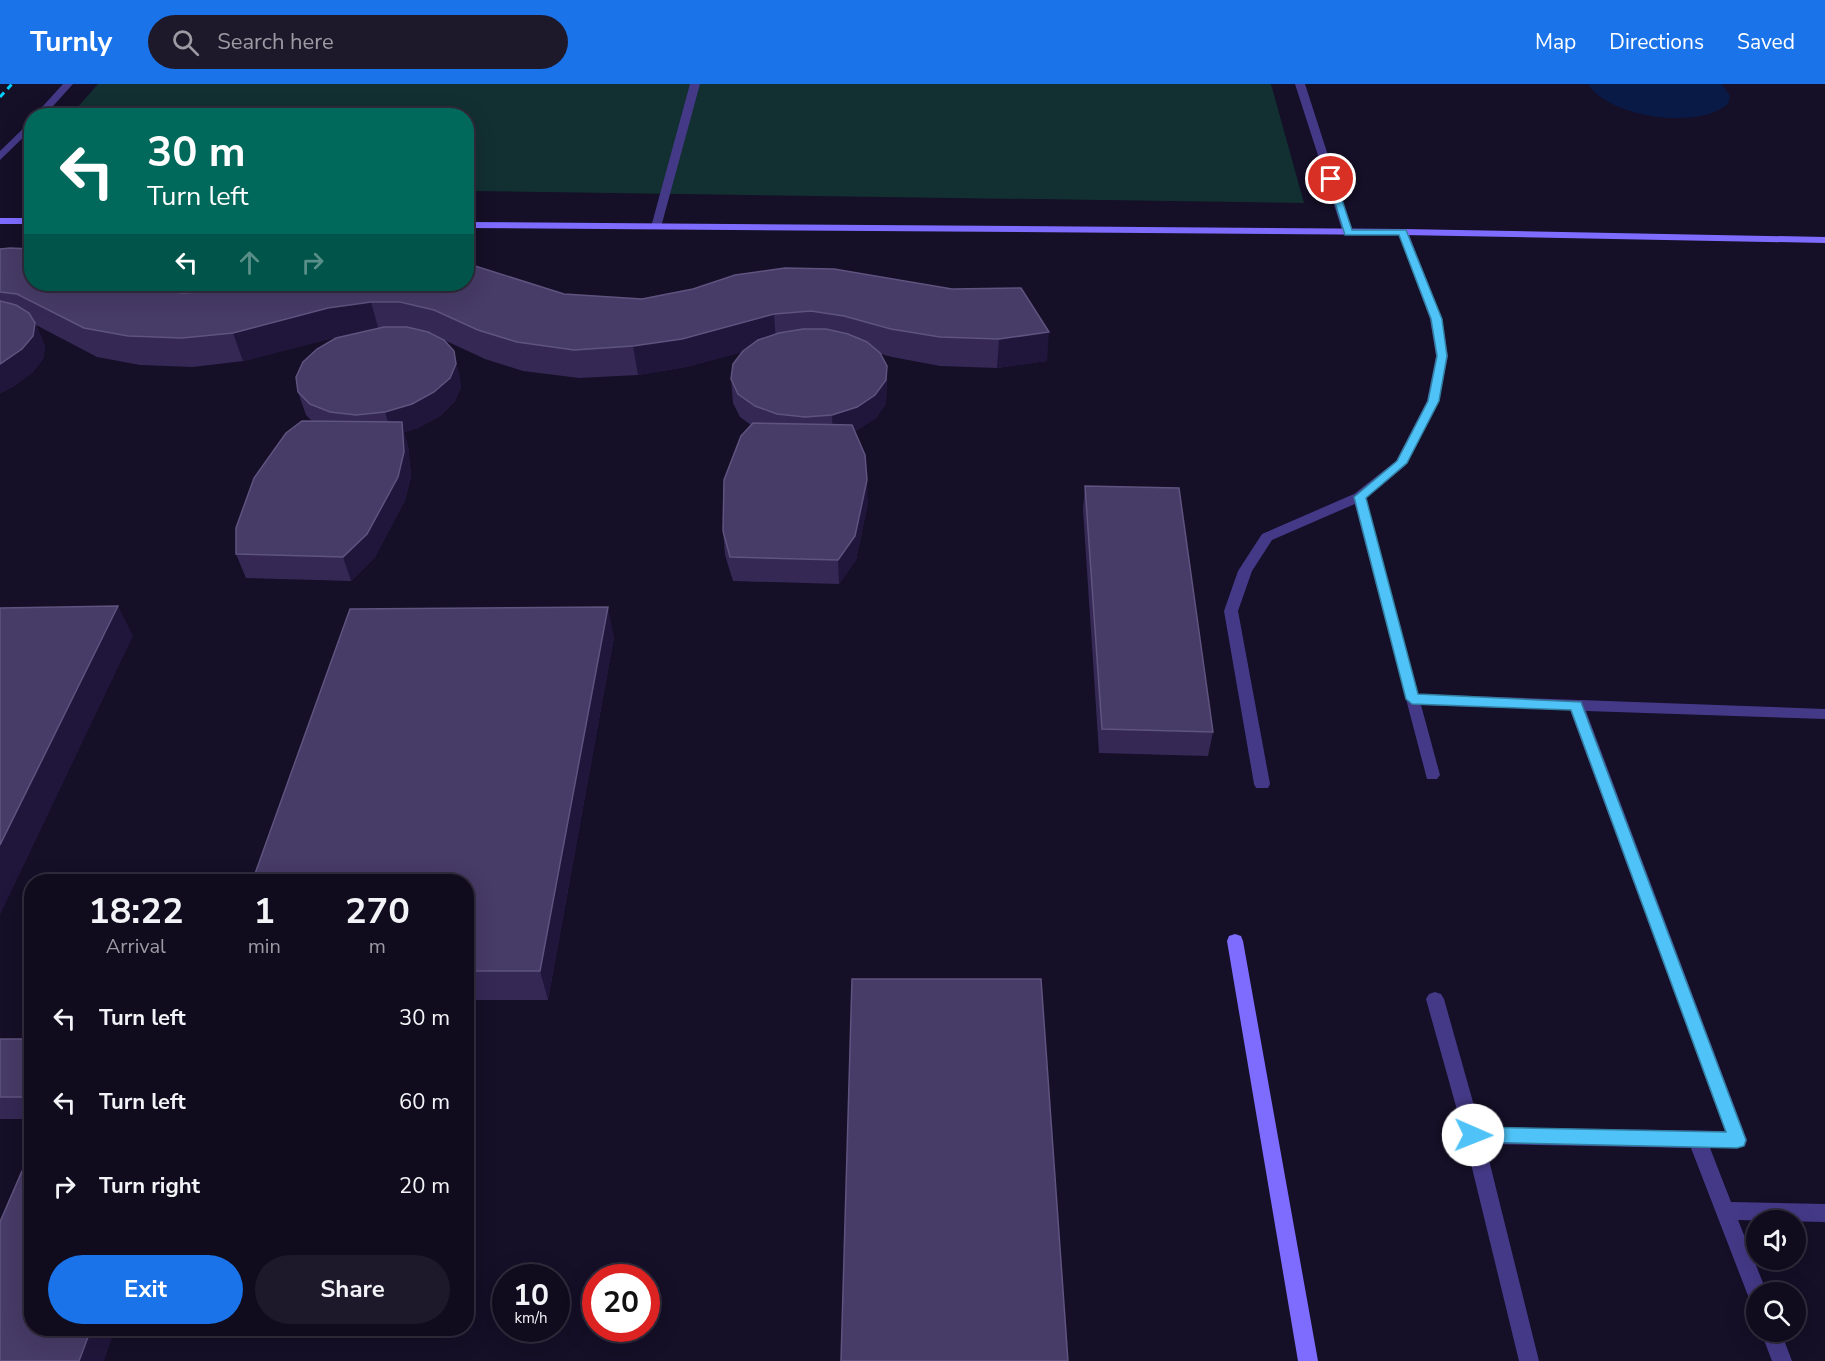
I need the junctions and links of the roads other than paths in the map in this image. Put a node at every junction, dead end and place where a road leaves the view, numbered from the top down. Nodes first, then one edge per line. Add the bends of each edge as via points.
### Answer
1 (68, 84) edge
2 (695, 84) edge
3 (1300, 84) edge
4 (46, 108) edge
5 (24, 132) edge
6 (0, 157) edge
7 (0, 220) edge
8 (24, 220) edge
9 (474, 225) edge
10 (656, 227) junction
11 (1348, 232) junction
12 (1403, 232) junction
13 (1825, 240) edge
14 (1359, 497) junction
15 (1412, 699) junction
16 (1576, 705) junction
17 (1825, 714) edge
18 (1432, 775) dead end
19 (1262, 784) dead end
20 (1234, 941) dead end
21 (1435, 999) dead end
22 (1473, 1135) junction
23 (1697, 1139) junction
24 (1726, 1211) junction
25 (1825, 1213) edge
26 (1752, 1282) edge
27 (1775, 1342) edge
28 (1308, 1361) edge
29 (1529, 1361) edge
30 (1782, 1361) edge

1 - 4 street
2 - 10 street
3 - 11 street
5 - 6 street
7 - 8 street
9 - 10 street
10 - 11 street
11 - 12 street
12 - 13 street
12 - 14 street via 1436,319 1442,356 1433,401 1401,463
14 - 15 street
14 - 19 street via 1267,537 1245,571 1234,601 1231,611
15 - 16 street
15 - 18 street
16 - 17 street
16 - 23 street via 1737,1140
20 - 28 street
21 - 22 street
22 - 23 street
22 - 29 street
23 - 24 street
24 - 25 street
24 - 26 street
27 - 30 street

